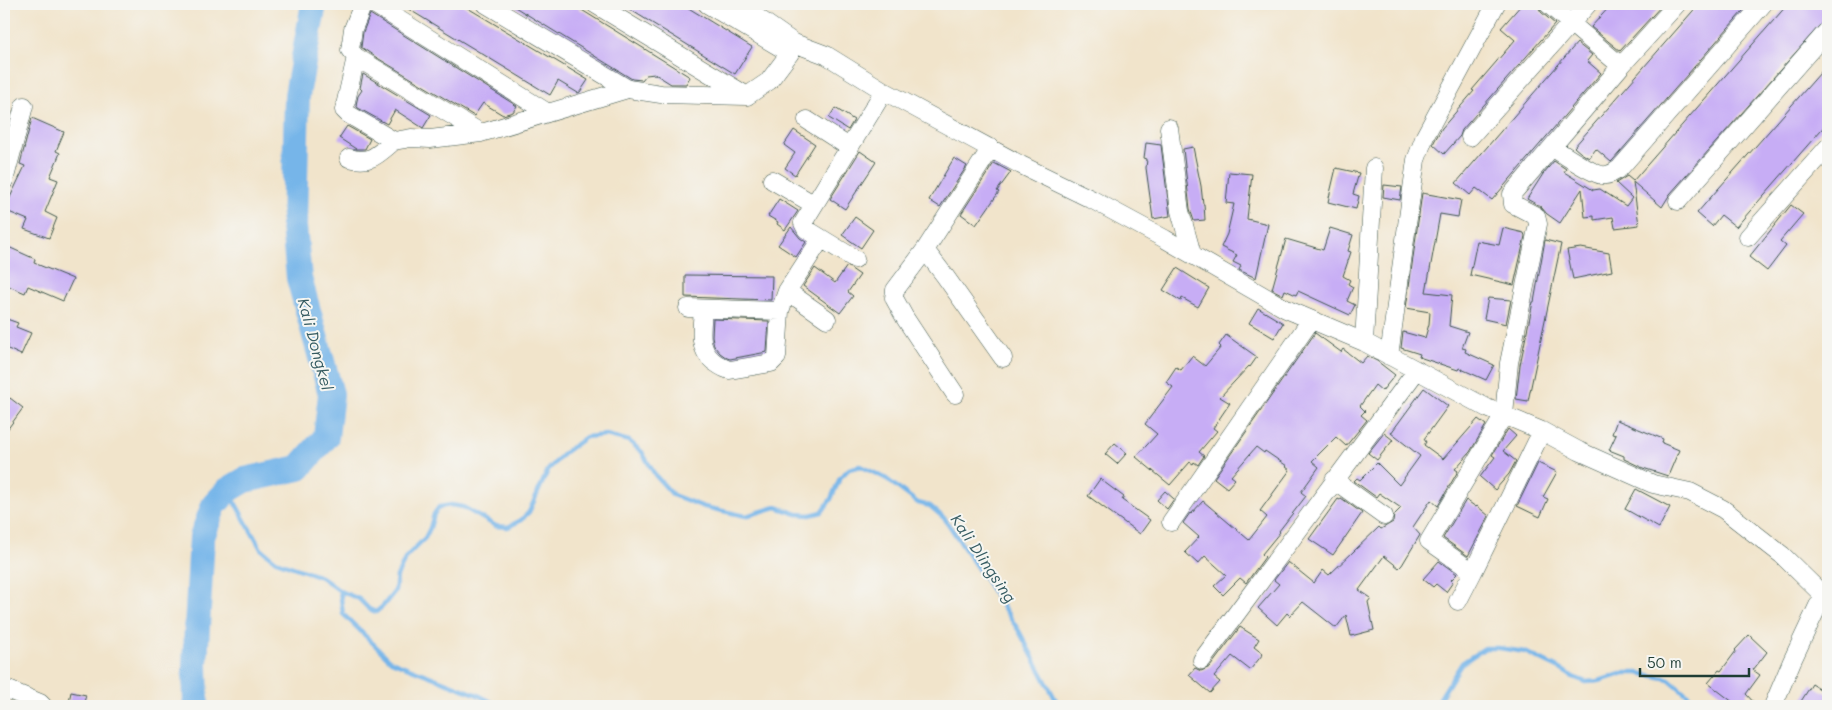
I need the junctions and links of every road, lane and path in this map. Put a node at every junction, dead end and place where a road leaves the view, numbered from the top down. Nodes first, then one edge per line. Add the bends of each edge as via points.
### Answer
1 (363, 4) edge
2 (374, 4) edge
3 (486, 4) edge
4 (595, 4) edge
5 (707, 4) edge
6 (738, 4) edge
7 (1496, 4) edge
8 (1548, 4) edge
9 (1588, 4) edge
10 (1677, 4) edge
11 (1763, 4) edge
12 (1570, 24) junction
13 (1828, 30) edge
14 (792, 48) junction
15 (356, 57) junction
16 (1621, 66) junction
17 (628, 88) junction
18 (884, 91) junction
19 (747, 96) junction
20 (24, 106) dead end
21 (548, 113) junction
22 (807, 120) dead end
23 (1169, 128) dead end
24 (481, 133) junction
25 (1470, 136) dead end
26 (394, 141) junction
27 (849, 147) junction
28 (1552, 147) junction
29 (1828, 147) edge
30 (991, 148) junction
31 (349, 158) dead end
32 (1374, 168) dead end
33 (772, 180) dead end
34 (4, 181) edge
35 (1678, 202) dead end
36 (814, 204) junction
37 (1748, 237) dead end
38 (821, 239) junction
39 (925, 250) junction
40 (1192, 254) junction
41 (855, 259) dead end
42 (787, 291) junction
43 (780, 311) junction
44 (827, 319) dead end
45 (1311, 320) junction
46 (1364, 342) junction
47 (1389, 356) junction
48 (1003, 358) dead end
49 (1416, 370) junction
50 (955, 394) dead end
51 (1504, 415) junction
52 (1542, 431) junction
53 (1334, 480) junction
54 (1384, 516) dead end
55 (1171, 522) dead end
56 (1473, 572) junction
57 (1825, 598) edge
58 (1458, 601) dead end
59 (1202, 660) dead end
60 (4, 688) edge
61 (43, 706) edge
62 (1773, 706) edge

1 - 15 street via 353,29 350,50
2 - 21 street
3 - 17 street
4 - 19 street
5 - 14 street
6 - 14 street
7 - 47 street via 1425,136 1416,160
8 - 12 street
9 - 12 street
10 - 16 street
11 - 28 street via 1620,168 1602,175
12 - 16 street
12 - 25 street
13 - 35 street
14 - 18 street via 826,55
14 - 19 street via 769,81
15 - 24 street
15 - 26 street via 344,110
16 - 28 street
17 - 19 street via 661,94
17 - 21 street
18 - 27 street
18 - 30 street
20 - 34 street
21 - 24 street
22 - 27 street
23 - 40 street via 1180,211
24 - 26 street
26 - 31 street via 373,159 360,161
27 - 36 street
28 - 51 street via 1512,194 1513,204 1536,216 1538,224 1509,363
29 - 37 street
30 - 39 street
30 - 40 street
32 - 46 street
33 - 36 street
36 - 38 street via 803,223
38 - 41 street
38 - 42 street
39 - 48 street
39 - 50 street via 895,290 894,298
40 - 45 street via 1286,309
42 - 43 street
42 - 44 street
43 - 43 street via 696,309 703,350 724,369 770,363 778,357
45 - 46 street
45 - 55 street
46 - 47 street
47 - 49 street
49 - 51 street
49 - 53 street
51 - 52 street
51 - 56 street via 1429,541
52 - 56 street
52 - 57 street via 1653,484 1690,492 1723,509 1782,555
53 - 54 street
53 - 59 street
56 - 58 street
57 - 62 street via 1792,660
60 - 61 street

